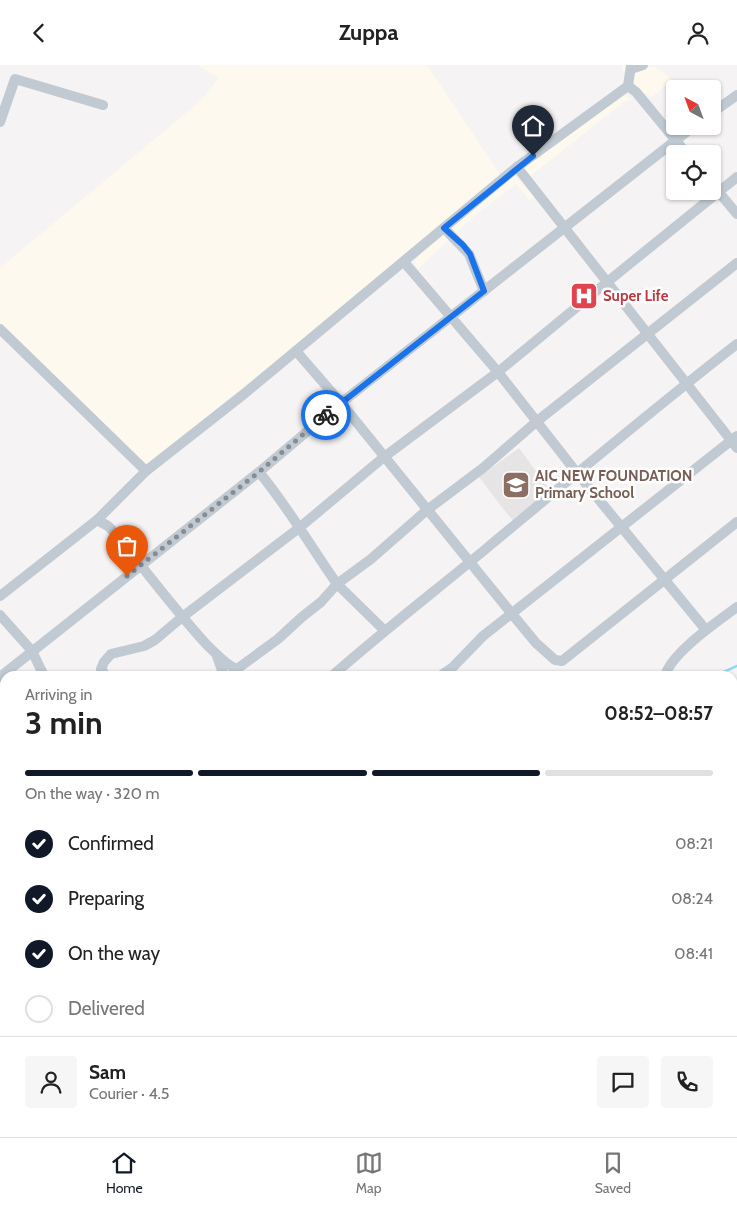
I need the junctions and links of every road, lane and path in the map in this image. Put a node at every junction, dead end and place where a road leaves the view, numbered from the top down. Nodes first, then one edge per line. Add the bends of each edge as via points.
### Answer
1 (643, 65) edge
2 (631, 67) edge
3 (628, 86) junction
4 (736, 96) edge
5 (103, 105) dead end
6 (721, 107) edge
7 (0, 122) edge
8 (683, 135) edge
9 (676, 141) junction
10 (679, 145) edge
11 (517, 167) junction
12 (737, 177) edge
13 (721, 185) edge
14 (721, 194) edge
15 (702, 200) edge
16 (737, 214) edge
17 (444, 228) junction
18 (565, 228) junction
19 (404, 261) junction
20 (737, 263) edge
21 (606, 283) junction
22 (484, 291) junction
23 (452, 316) junction
24 (0, 329) edge
25 (648, 333) junction
26 (737, 344) edge
27 (296, 351) junction
28 (498, 372) junction
29 (686, 383) junction
30 (341, 403) junction
31 (536, 422) junction
32 (735, 442) edge
33 (384, 457) junction
34 (146, 471) junction
35 (259, 472) junction
36 (577, 473) junction
37 (427, 510) junction
38 (97, 520) junction
39 (737, 523) edge
40 (622, 527) junction
41 (299, 529) junction
42 (470, 562) junction
43 (141, 565) junction
44 (664, 579) junction
45 (337, 584) junction
46 (0, 597) edge
47 (737, 607) edge
48 (512, 614) junction
49 (0, 615) edge
50 (182, 618) junction
51 (384, 630) junction
52 (706, 630) junction
53 (32, 651) junction
54 (216, 654) junction
55 (7, 671) edge
56 (42, 671) edge
57 (102, 671) edge
58 (222, 671) edge
59 (338, 671) edge
60 (447, 671) edge
61 (666, 671) edge

1 - 2 street
2 - 3 street
3 - 9 street via 636,91
3 - 11 street
4 - 6 street
5 - 7 street via 16,79
8 - 9 street
9 - 10 street
9 - 18 street
11 - 17 street
11 - 18 street
12 - 13 street
14 - 16 street
15 - 21 street
17 - 19 street
17 - 22 street via 470,254
18 - 21 street
18 - 22 street
19 - 23 street
19 - 27 street
20 - 25 street
21 - 25 street
21 - 28 street
22 - 23 street
23 - 28 street
23 - 30 street
24 - 34 street
25 - 29 street
25 - 31 street
26 - 29 street
27 - 30 street
27 - 34 street
28 - 31 street
28 - 33 street
29 - 32 street
29 - 36 street
30 - 33 street
30 - 35 street
31 - 36 street
31 - 37 street
32 - 40 street
33 - 37 street
33 - 41 street
34 - 38 street
35 - 41 street via 282,499
35 - 43 street
36 - 40 street
36 - 42 street
37 - 42 street
37 - 45 street
38 - 43 street via 118,535
38 - 46 street
39 - 44 street
40 - 44 street
40 - 48 street
41 - 45 street
41 - 50 street
42 - 48 street
42 - 51 street
43 - 50 street
43 - 53 street
44 - 48 street via 562,661 555,660 536,643
44 - 52 street
45 - 51 street
45 - 54 street via 278,639 237,669
47 - 52 street
48 - 60 street
49 - 53 street
50 - 54 street
50 - 57 street via 144,646 110,654
51 - 59 street
52 - 61 street
53 - 55 street
53 - 56 street
54 - 58 street

